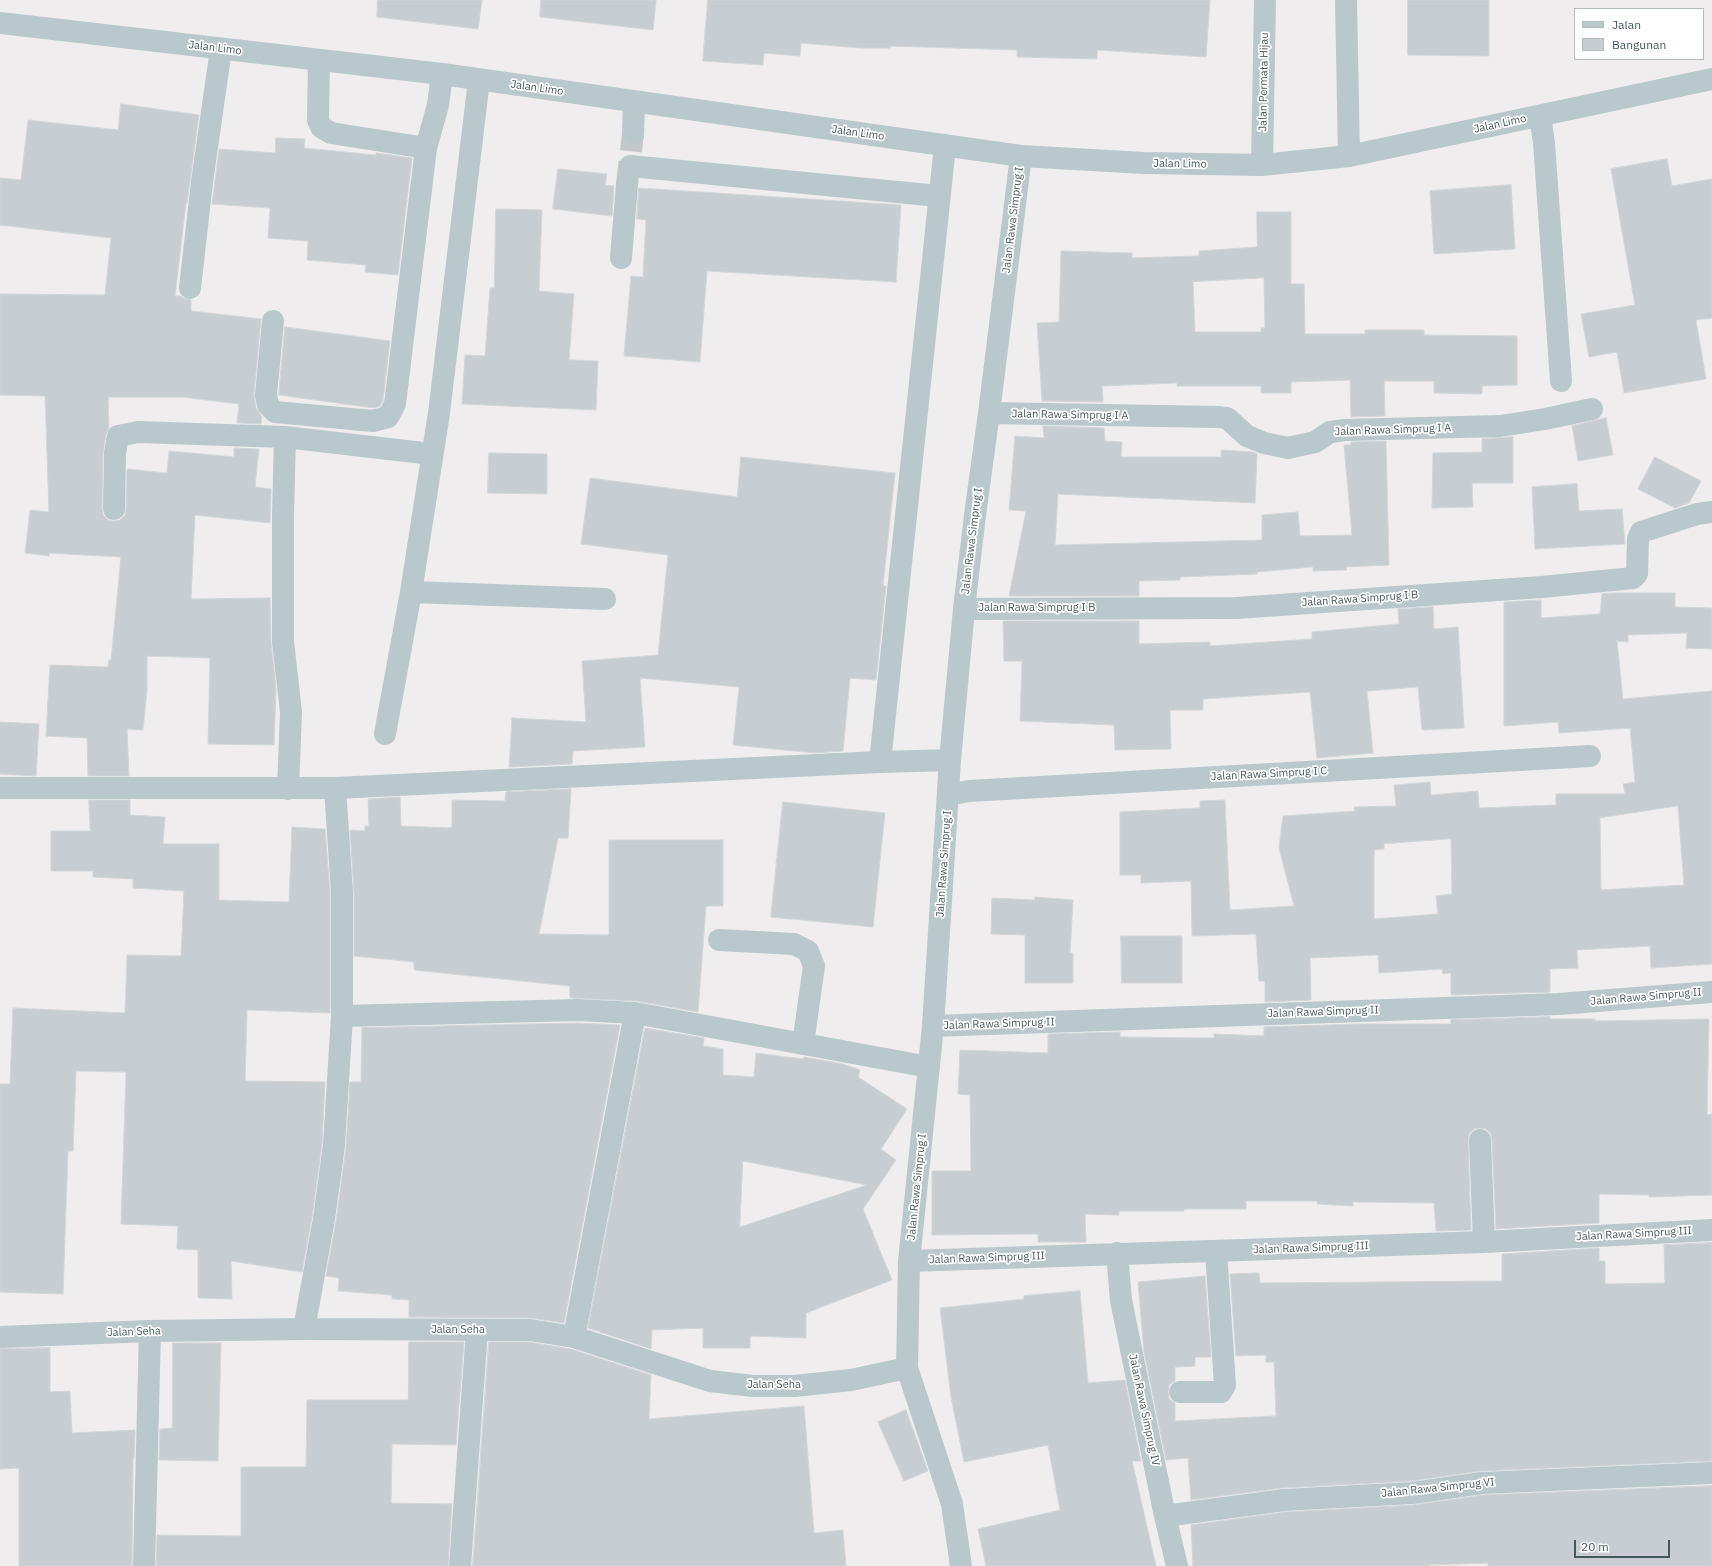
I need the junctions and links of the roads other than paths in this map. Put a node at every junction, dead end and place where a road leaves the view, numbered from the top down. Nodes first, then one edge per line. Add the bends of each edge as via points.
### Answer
1 (1265, 0) edge
2 (1346, 0) edge
3 (0, 23) edge
4 (221, 49) junction
5 (319, 60) junction
6 (442, 74) junction
7 (1712, 79) edge
8 (480, 80) junction
9 (634, 102) junction
10 (1540, 116) junction
11 (633, 134) tunnel mouth
12 (945, 146) junction
13 (426, 148) junction
14 (1021, 156) junction
15 (1349, 156) junction
16 (1262, 165) junction
17 (939, 196) junction
18 (621, 258) dead end
19 (190, 288) dead end
20 (273, 321) dead end
21 (1561, 381) dead end
22 (1592, 409) dead end
23 (989, 413) junction
24 (285, 437) junction
25 (432, 454) junction
26 (114, 509) dead end
27 (1712, 512) edge
28 (411, 592) junction
29 (605, 599) dead end
30 (964, 609) junction
31 (384, 734) dead end
32 (1590, 756) dead end
33 (950, 760) junction
34 (880, 762) junction
35 (0, 788) edge
36 (288, 788) junction
37 (335, 788) junction
38 (948, 795) junction
39 (719, 940) dead end
40 (1712, 992) edge
41 (635, 1013) junction
42 (342, 1016) junction
43 (933, 1026) junction
44 (803, 1044) junction
45 (929, 1067) junction
46 (1480, 1140) dead end
47 (1712, 1230) edge
48 (1484, 1242) junction
49 (1216, 1251) junction
50 (1117, 1253) junction
51 (909, 1261) junction
52 (304, 1329) junction
53 (477, 1330) junction
54 (150, 1331) junction
55 (574, 1336) junction
56 (0, 1337) edge
57 (907, 1368) junction
58 (1180, 1392) dead end
59 (1712, 1473) edge
60 (1165, 1516) junction
61 (144, 1566) edge
62 (460, 1566) edge
63 (961, 1566) edge
64 (1177, 1566) edge

1 - 16 street, Jalan Permata Hijau
2 - 15 street
3 - 4 street, Jalan Limo
4 - 5 street, Jalan Limo
4 - 19 street
5 - 6 street, Jalan Limo
5 - 13 street via 318,120 321,127 331,133
6 - 8 street, Jalan Limo
6 - 13 street via 438,105
7 - 10 street, Jalan Limo
8 - 9 street, Jalan Limo
8 - 25 street
9 - 11 street
9 - 12 street, Jalan Limo
10 - 15 street, Jalan Limo
10 - 21 street
12 - 14 street, Jalan Limo
12 - 17 street
13 - 20 street via 395,404 388,416 373,421 275,412 268,405 266,395
14 - 16 street, Jalan Limo via 1144,163
14 - 23 street, Jalan Rawa Simprug I
15 - 16 street, Jalan Limo
17 - 18 street via 628,175
17 - 34 street
22 - 23 street, Jalan Rawa Simprug I A via 1500,426 1345,430 1330,432 1315,442 1288,448 1247,436 1227,418 1218,416
23 - 30 street, Jalan Rawa Simprug I
24 - 25 street
24 - 26 street via 138,432 118,436 115,453
24 - 36 street via 283,642 291,712
25 - 28 street
27 - 30 street, Jalan Rawa Simprug I B via 1697,514 1641,532 1638,539 1637,574 1633,578 1542,587 1236,608
28 - 29 street
28 - 31 street
30 - 33 street, Jalan Rawa Simprug I
32 - 38 street, Jalan Rawa Simprug I C via 977,790
33 - 34 street
33 - 38 street, Jalan Rawa Simprug I
34 - 37 street
35 - 36 street
36 - 37 street
37 - 42 street via 342,892
38 - 43 street, Jalan Rawa Simprug I
39 - 44 street via 794,944 808,951 814,966
40 - 43 street, Jalan Rawa Simprug II via 1559,1004
41 - 42 street via 578,1010
41 - 44 street
41 - 55 street
42 - 52 street via 334,1145 324,1219
43 - 45 street, Jalan Rawa Simprug I
44 - 45 street
45 - 51 street, Jalan Rawa Simprug I
46 - 48 street
47 - 48 street, Jalan Rawa Simprug III
48 - 49 street, Jalan Rawa Simprug III
49 - 50 street, Jalan Rawa Simprug III
49 - 58 street via 1225,1385 1221,1392
50 - 51 street, Jalan Rawa Simprug III
50 - 60 street, Jalan Rawa Simprug IV via 1121,1300
51 - 57 street, Jalan Rawa Simprug I
52 - 53 street, Jalan Seha
52 - 54 street, Jalan Seha
53 - 55 street, Jalan Seha via 530,1330
53 - 62 street
54 - 56 street, Jalan Seha
54 - 61 street
55 - 57 street, Jalan Seha via 710,1381 753,1386 794,1386 851,1380
57 - 63 street, Jalan Rawa Simprug I via 952,1504
59 - 60 street, Jalan Rawa Simprug VI via 1482,1483 1412,1493 1284,1500
60 - 64 street, Jalan Rawa Simprug IV

